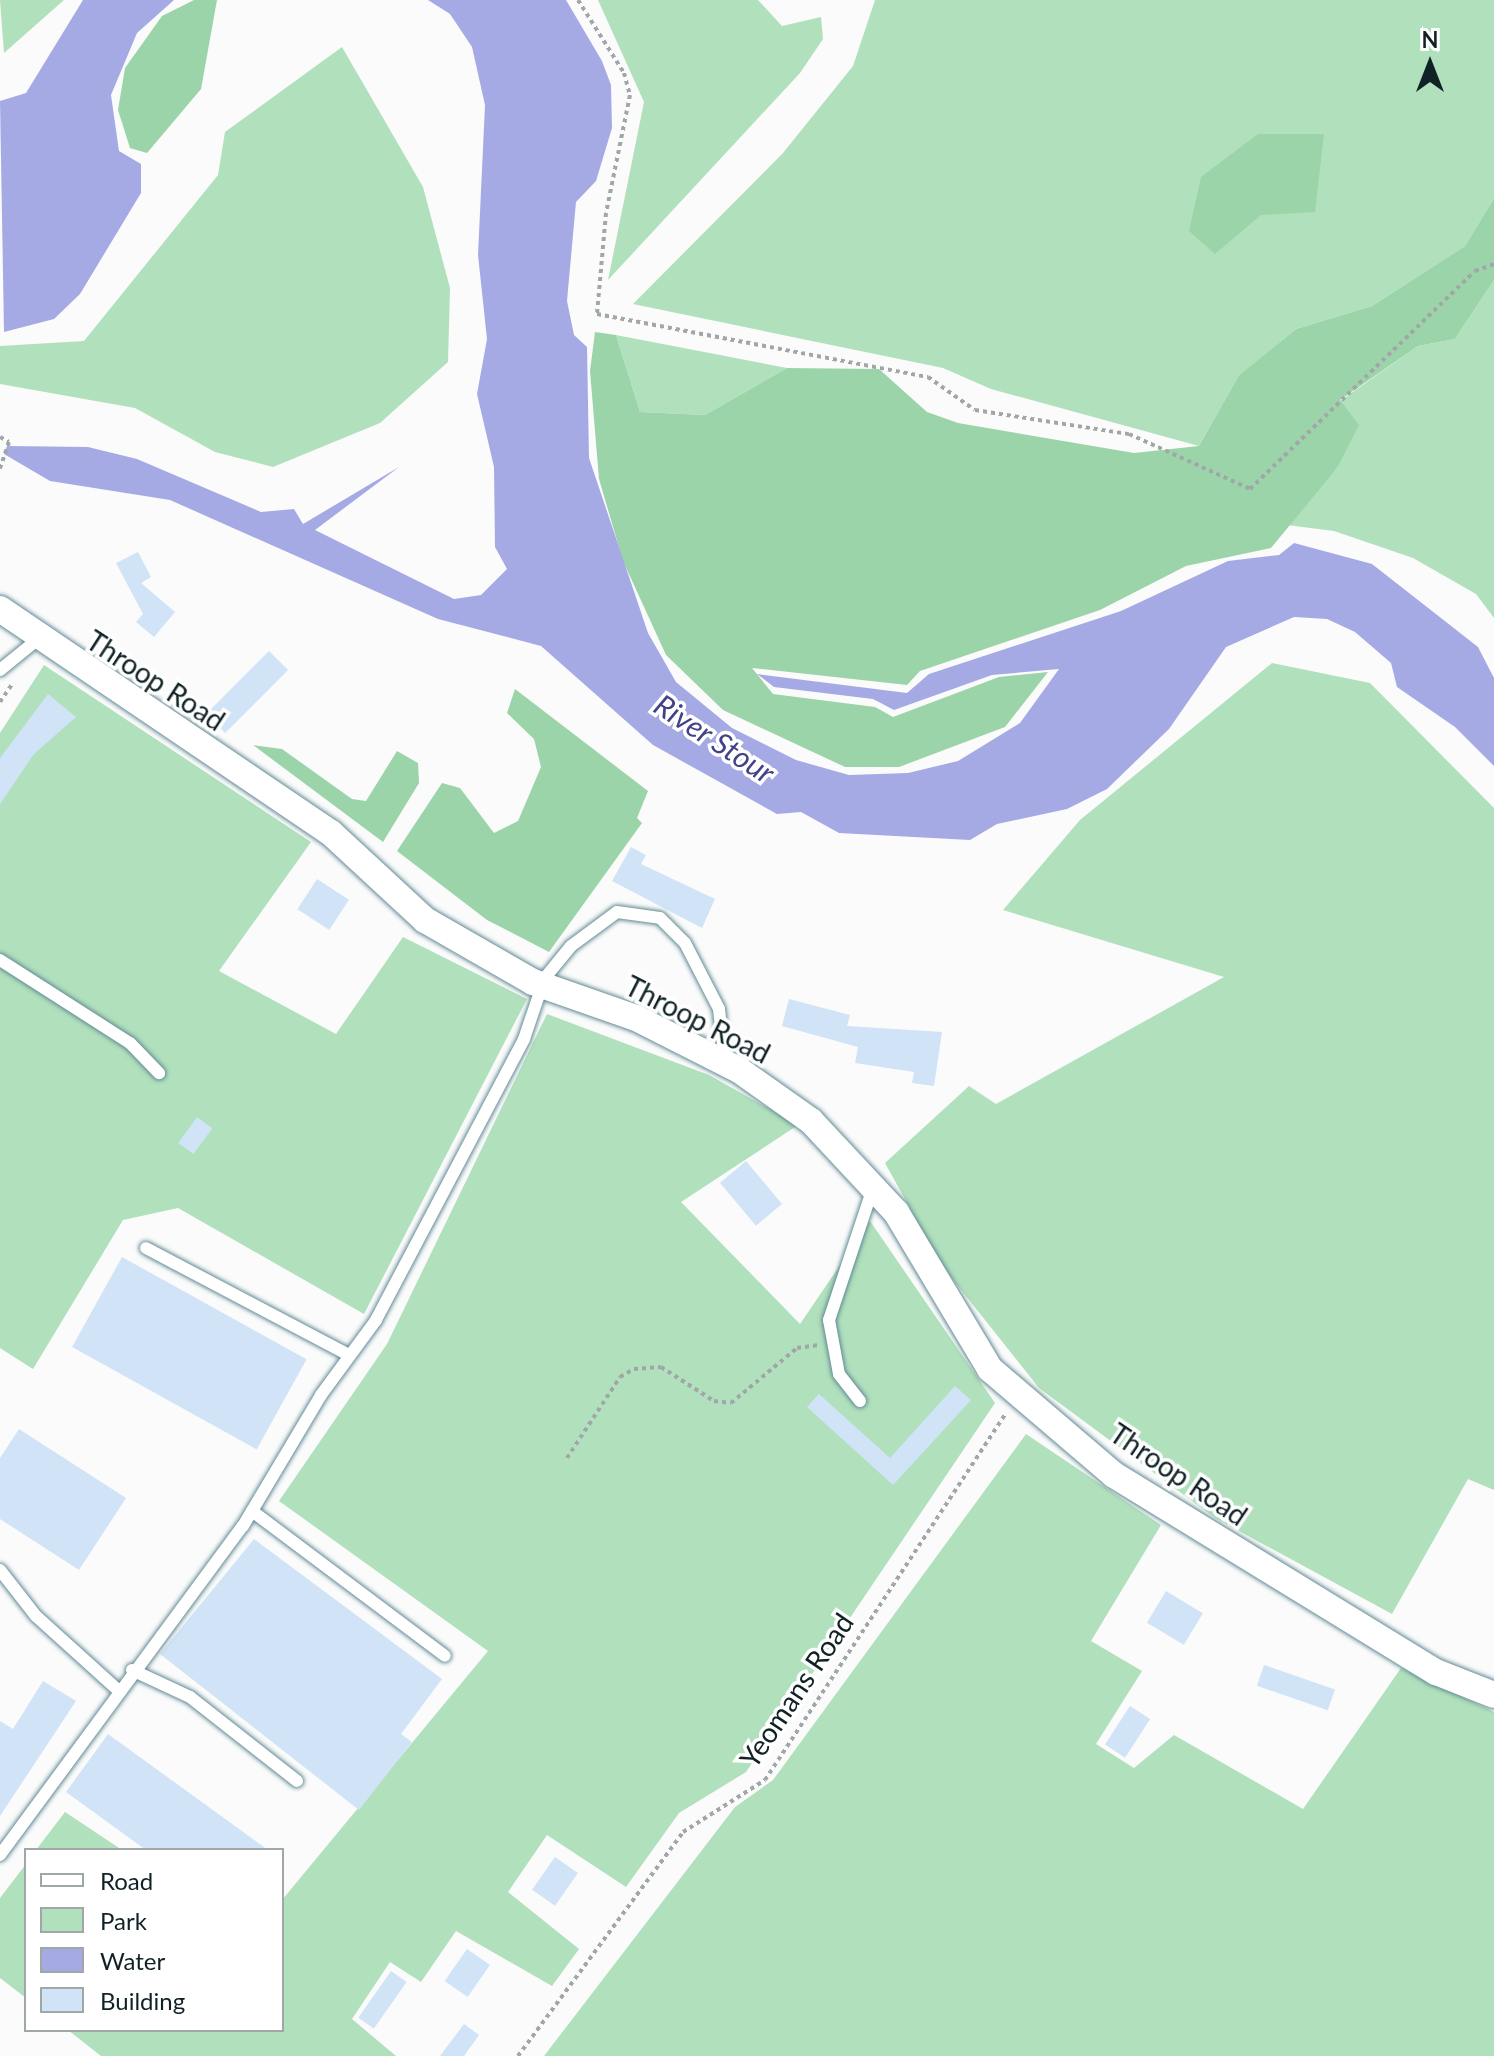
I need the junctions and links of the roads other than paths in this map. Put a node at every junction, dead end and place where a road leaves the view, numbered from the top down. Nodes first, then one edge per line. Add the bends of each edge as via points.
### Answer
1 (0, 609) edge
2 (38, 639) junction
3 (0, 670) edge
4 (0, 960) edge
5 (540, 985) junction
6 (725, 1063) junction
7 (159, 1073) dead end
8 (873, 1188) junction
9 (146, 1248) dead end
10 (349, 1355) junction
11 (860, 1401) dead end
12 (252, 1511) junction
13 (0, 1570) edge
14 (445, 1656) dead end
15 (132, 1670) junction
16 (118, 1690) junction
17 (1494, 1695) edge
18 (297, 1781) dead end
19 (0, 1855) edge

1 - 2 street, Throop Road
2 - 3 lane
2 - 5 street, Throop Road via 331,833 425,920
4 - 7 lane via 130,1043
5 - 6 street, Throop Road via 636,1018
5 - 6 lane via 571,946 617,912 660,918 685,943 719,1009
5 - 10 lane via 524,1039 376,1320
6 - 8 street, Throop Road via 811,1121
8 - 11 lane via 839,1279 829,1345 839,1374
8 - 17 street, Throop Road via 896,1212 990,1369 1114,1475 1436,1672
9 - 10 lane
10 - 12 lane
12 - 14 lane
12 - 15 lane
13 - 16 lane via 36,1616
15 - 16 lane
15 - 18 lane via 190,1697
16 - 19 lane

